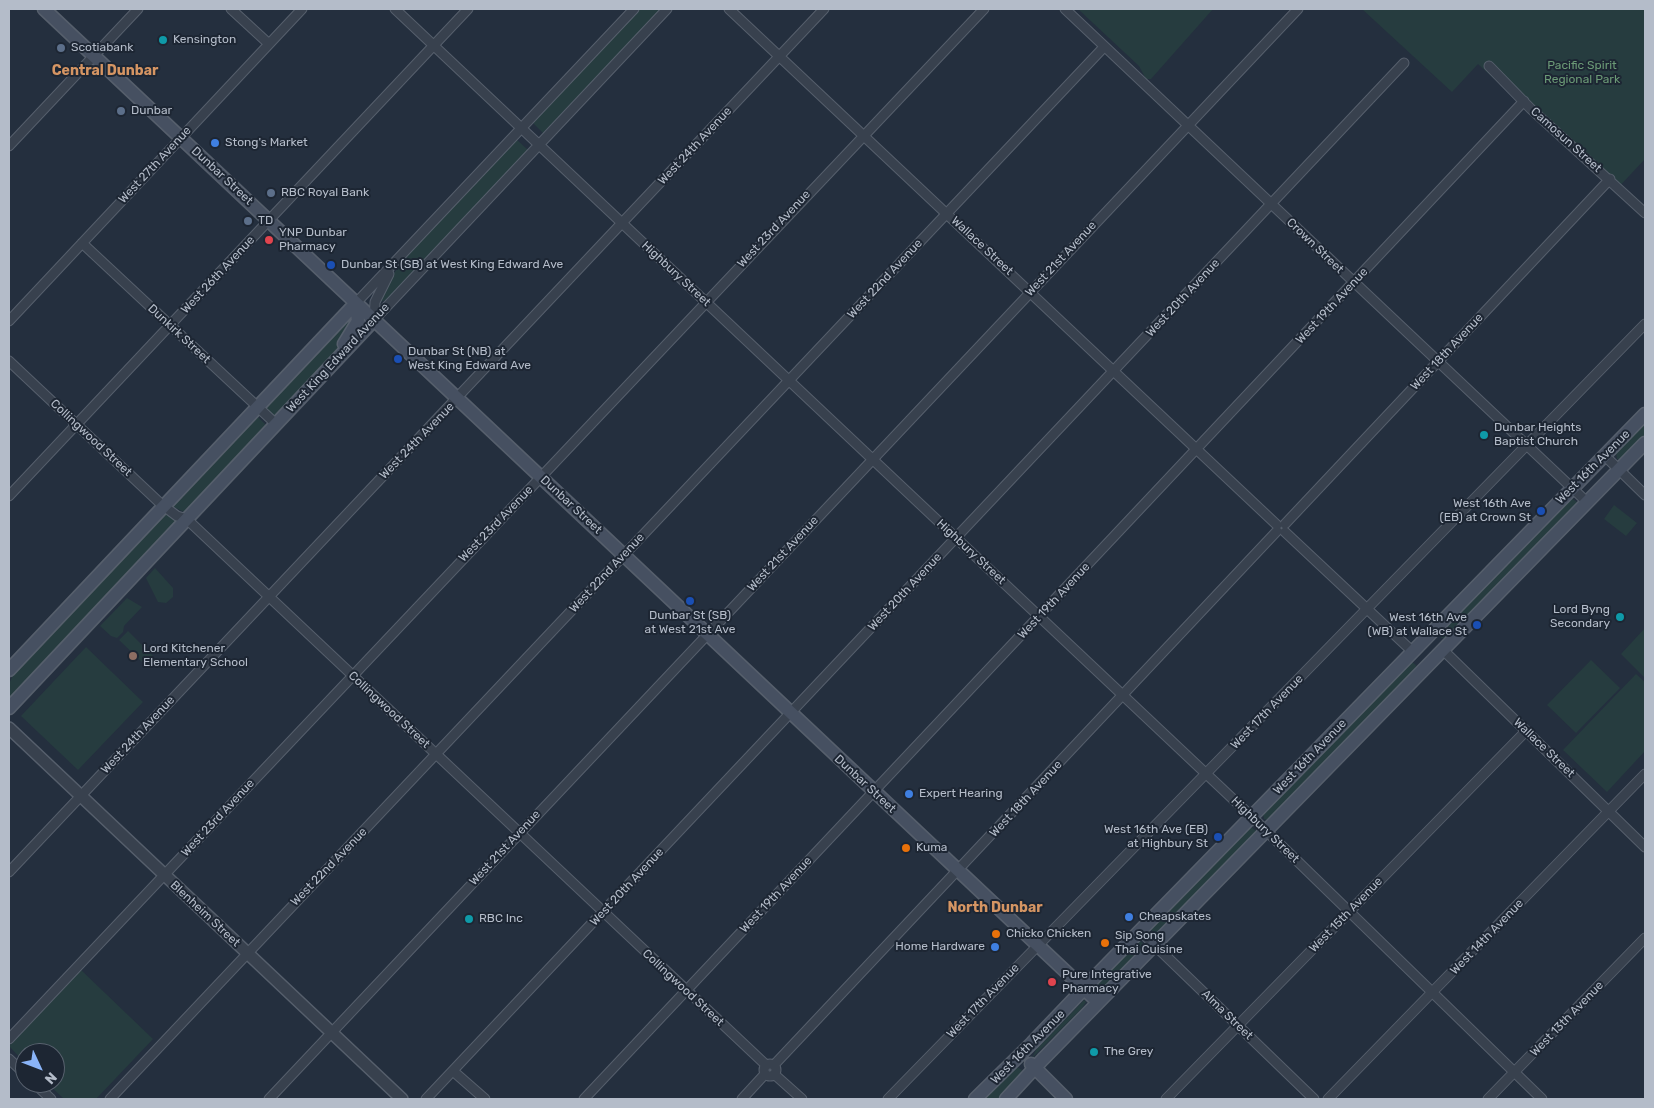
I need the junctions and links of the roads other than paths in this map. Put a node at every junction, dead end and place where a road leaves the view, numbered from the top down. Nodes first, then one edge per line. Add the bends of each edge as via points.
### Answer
1 (44, 9) edge
2 (138, 9) edge
3 (231, 9) edge
4 (302, 9) edge
5 (395, 9) edge
6 (468, 9) edge
7 (634, 9) edge
8 (667, 9) edge
9 (729, 9) edge
10 (824, 9) edge
11 (984, 9) edge
12 (1065, 9) edge
13 (1298, 9) edge
14 (268, 44) junction
15 (434, 45) junction
16 (1104, 47) junction
17 (94, 55) junction
18 (780, 56) junction
19 (1404, 63) dead end
20 (1489, 66) dead end
21 (1524, 101) junction
22 (1188, 125) junction
23 (521, 128) junction
24 (864, 134) junction
25 (181, 138) junction
26 (539, 145) junction
27 (9, 146) edge
28 (1610, 179) junction
29 (1271, 203) junction
30 (947, 213) junction
31 (1645, 213) edge
32 (269, 221) junction
33 (622, 223) junction
34 (82, 243) junction
35 (403, 254) junction
36 (1354, 283) junction
37 (1030, 292) junction
38 (706, 302) junction
39 (356, 303) junction
40 (374, 320) junction
41 (9, 321) edge
42 (1645, 324) edge
43 (170, 326) junction
44 (342, 354) junction
45 (9, 361) edge
46 (1438, 361) junction
47 (1114, 371) junction
48 (790, 381) junction
49 (457, 399) junction
50 (257, 407) junction
51 (1645, 414) edge
52 (76, 424) junction
53 (276, 424) junction
54 (1645, 443) edge
55 (1527, 445) junction
56 (1198, 449) junction
57 (1604, 455) junction
58 (873, 460) junction
59 (1620, 470) junction
60 (540, 477) junction
61 (1572, 487) junction
62 (1645, 495) edge
63 (9, 496) edge
64 (1588, 503) junction
65 (165, 507) junction
66 (187, 519) junction
67 (1281, 528) junction
68 (956, 538) junction
69 (624, 555) junction
70 (269, 597) junction
71 (1367, 609) junction
72 (1039, 616) junction
73 (707, 635) junction
74 (1443, 650) junction
75 (27, 652) junction
76 (1413, 652) junction
77 (9, 670) edge
78 (352, 676) junction
79 (9, 680) edge
80 (1123, 696) junction
81 (9, 708) edge
82 (790, 713) junction
83 (9, 728) edge
84 (1526, 731) junction
85 (436, 754) junction
86 (1206, 774) junction
87 (1645, 774) edge
88 (873, 792) junction
89 (81, 796) junction
90 (1609, 811) junction
91 (1252, 817) junction
92 (1266, 830) junction
93 (519, 833) junction
94 (1645, 847) edge
95 (959, 870) junction
96 (9, 872) edge
97 (164, 875) junction
98 (602, 912) junction
99 (1349, 912) junction
100 (1140, 931) junction
101 (1645, 938) edge
102 (1037, 945) junction
103 (1155, 946) junction
104 (248, 954) junction
105 (1084, 989) junction
106 (687, 991) junction
107 (1432, 992) junction
108 (1098, 1002) junction
109 (1238, 1026) junction
110 (332, 1033) junction
111 (9, 1039) edge
112 (1021, 1055) junction
113 (1035, 1069) junction
114 (770, 1070) junction
115 (453, 1071) junction
116 (1514, 1072) junction
117 (110, 1099) edge
118 (269, 1099) edge
119 (402, 1099) edge
120 (426, 1099) edge
121 (485, 1099) edge
122 (584, 1099) edge
123 (742, 1099) edge
124 (802, 1099) edge
125 (888, 1099) edge
126 (975, 1099) edge
127 (1006, 1099) edge
128 (1066, 1099) edge
129 (1166, 1099) edge
130 (1314, 1099) edge
131 (1328, 1099) edge
132 (1488, 1099) edge
133 (1542, 1099) edge

1 - 17 main road, Dunbar Street
2 - 17 street
3 - 14 street
4 - 14 street, West 27th Avenue
5 - 15 street, Highbury Street
6 - 15 street, West 26th Avenue
7 - 23 street, West King Edward Avenue
8 - 26 street, West King Edward Avenue
9 - 18 street, Wallace Street
10 - 18 street, West 24th Avenue
11 - 24 street, West 23rd Avenue
12 - 16 street, Crown Street
13 - 22 street, West 21st Avenue
14 - 25 street, West 27th Avenue
15 - 23 street, Highbury Street
15 - 32 street, West 26th Avenue
16 - 22 street, Crown Street
16 - 30 street, West 22nd Avenue
17 - 25 main road, Dunbar Street
17 - 27 street
18 - 24 street, Wallace Street
18 - 33 street, West 24th Avenue
19 - 29 street, West 20th Avenue
20 - 21 street, Camosun Street
21 - 28 street, Camosun Street
21 - 36 street, West 19th Avenue
22 - 29 street, Crown Street
22 - 37 street, West 21st Avenue
23 - 26 street, Highbury Street
23 - 35 street, West King Edward Avenue
24 - 30 street, Wallace Street
24 - 38 street, West 23rd Avenue
25 - 32 main road, Dunbar Street
25 - 34 street, West 27th Avenue
26 - 33 street, Highbury Street
26 - 40 street, West King Edward Avenue
28 - 31 street, Camosun Street
28 - 46 street, West 18th Avenue
29 - 36 street, Crown Street
29 - 47 street, West 20th Avenue
30 - 37 street, Wallace Street
30 - 48 street, West 22nd Avenue
32 - 39 main road, Dunbar Street
32 - 43 street, West 26th Avenue
33 - 38 street, Highbury Street
33 - 49 street, West 24th Avenue
34 - 41 street, West 27th Avenue
34 - 43 street, Dunkirk Street
35 - 39 street, West King Edward Avenue
35 - 40 street via 385,279 377,298
36 - 46 street, Crown Street
36 - 56 street, West 19th Avenue
37 - 47 street, Wallace Street
37 - 58 street, West 21st Avenue
38 - 48 street, Highbury Street
38 - 60 street, West 23rd Avenue
39 - 40 main road, Dunbar Street
39 - 44 main road via 358,321 342,348
39 - 50 main road, West King Edward Avenue
40 - 44 main road, West King Edward Avenue
40 - 49 main road, Dunbar Street
42 - 55 street, West 17th Avenue
43 - 50 street, Dunkirk Street
43 - 52 street, West 26th Avenue
44 - 53 main road, West King Edward Avenue
45 - 52 street, Collingwood Street
46 - 55 street, Crown Street
46 - 67 street, West 18th Avenue
47 - 56 street, Wallace Street
47 - 68 street, West 20th Avenue
48 - 58 street, Highbury Street
48 - 69 street, West 22nd Avenue
49 - 60 main road, Dunbar Street
49 - 70 street, West 24th Avenue
50 - 53 street, Dunkirk Street
50 - 65 main road, West King Edward Avenue
51 - 57 main road, West 16th Avenue
52 - 63 street, West 26th Avenue
52 - 65 street, Collingwood Street
53 - 66 main road, West King Edward Avenue
54 - 59 main road, West 16th Avenue
55 - 61 street, Crown Street
55 - 71 street, West 17th Avenue
56 - 67 street, Wallace Street
56 - 72 street, West 19th Avenue
57 - 59 street
57 - 61 main road, West 16th Avenue
58 - 68 street, Highbury Street
58 - 73 street, West 21st Avenue
59 - 62 street
59 - 64 main road, West 16th Avenue
60 - 69 main road, Dunbar Street
60 - 78 street, West 23rd Avenue
61 - 64 street, Crown Street
61 - 76 main road, West 16th Avenue
64 - 74 main road, West 16th Avenue
65 - 66 street, Collingwood Street
65 - 75 main road, West King Edward Avenue
66 - 70 street, Collingwood Street
66 - 81 main road, West King Edward Avenue
67 - 71 street, Wallace Street
67 - 80 street, West 18th Avenue
68 - 72 street, Highbury Street
68 - 82 street, West 20th Avenue
69 - 73 main road, Dunbar Street
69 - 85 street, West 22nd Avenue
70 - 78 street, Collingwood Street
70 - 89 street, West 24th Avenue
71 - 76 street, Wallace Street
71 - 86 street, West 17th Avenue
72 - 80 street, Highbury Street
72 - 88 street, West 19th Avenue
73 - 82 main road, Dunbar Street
73 - 93 street, West 21st Avenue
74 - 84 street, Wallace Street
74 - 92 main road, West 16th Avenue
75 - 77 main road, West King Edward Avenue
75 - 79 main road
76 - 91 main road, West 16th Avenue
78 - 85 street, Collingwood Street
78 - 97 street, West 23rd Avenue
80 - 86 street, Highbury Street
80 - 95 street, West 18th Avenue
82 - 88 main road, Dunbar Street
82 - 98 street, West 20th Avenue
83 - 89 street, Blenheim Street
84 - 90 street, Wallace Street
84 - 99 street, West 15th Avenue
85 - 93 street, Collingwood Street
85 - 104 street, West 22nd Avenue
86 - 91 street, Highbury Street
86 - 102 street, West 17th Avenue
87 - 90 street, West 14th Avenue
88 - 95 main road, Dunbar Street
88 - 106 street, West 19th Avenue
89 - 96 street, West 24th Avenue
89 - 97 street, Blenheim Street
90 - 94 street, Wallace Street
90 - 107 street, West 14th Avenue
91 - 92 street, Highbury Street
91 - 100 main road, West 16th Avenue
92 - 99 street, Highbury Street
92 - 103 main road, West 16th Avenue
93 - 98 street, Collingwood Street
93 - 110 street, West 21st Avenue
95 - 102 main road, Dunbar Street
95 - 114 street, West 18th Avenue
97 - 104 street, Blenheim Street
97 - 111 street, West 23rd Avenue
98 - 106 street, Collingwood Street
98 - 115 street, West 20th Avenue
99 - 107 street, Highbury Street
99 - 109 street, West 15th Avenue
100 - 103 street, Alma Street
100 - 105 main road, West 16th Avenue
101 - 116 street, West 13th Avenue
102 - 105 main road, Dunbar Street
102 - 125 street, West 17th Avenue
103 - 108 main road, West 16th Avenue
103 - 109 street, Alma Street
104 - 110 street, Blenheim Street
104 - 117 street, West 22nd Avenue
105 - 108 main road, Dunbar Street
105 - 112 main road, West 16th Avenue
106 - 114 street, Collingwood Street
106 - 122 street, West 19th Avenue
107 - 116 street, Highbury Street
107 - 131 street, West 14th Avenue
108 - 113 main road, West 16th Avenue
109 - 129 street, West 15th Avenue
109 - 130 street, Alma Street
110 - 118 street, West 21st Avenue
110 - 119 street, Blenheim Street
112 - 113 main road
112 - 126 main road, West 16th Avenue
113 - 127 main road, West 16th Avenue
113 - 128 main road
114 - 123 street, West 18th Avenue
114 - 124 street, Collingwood Street
115 - 120 street, West 20th Avenue
115 - 121 street
116 - 132 street, West 13th Avenue
116 - 133 street, Highbury Street

